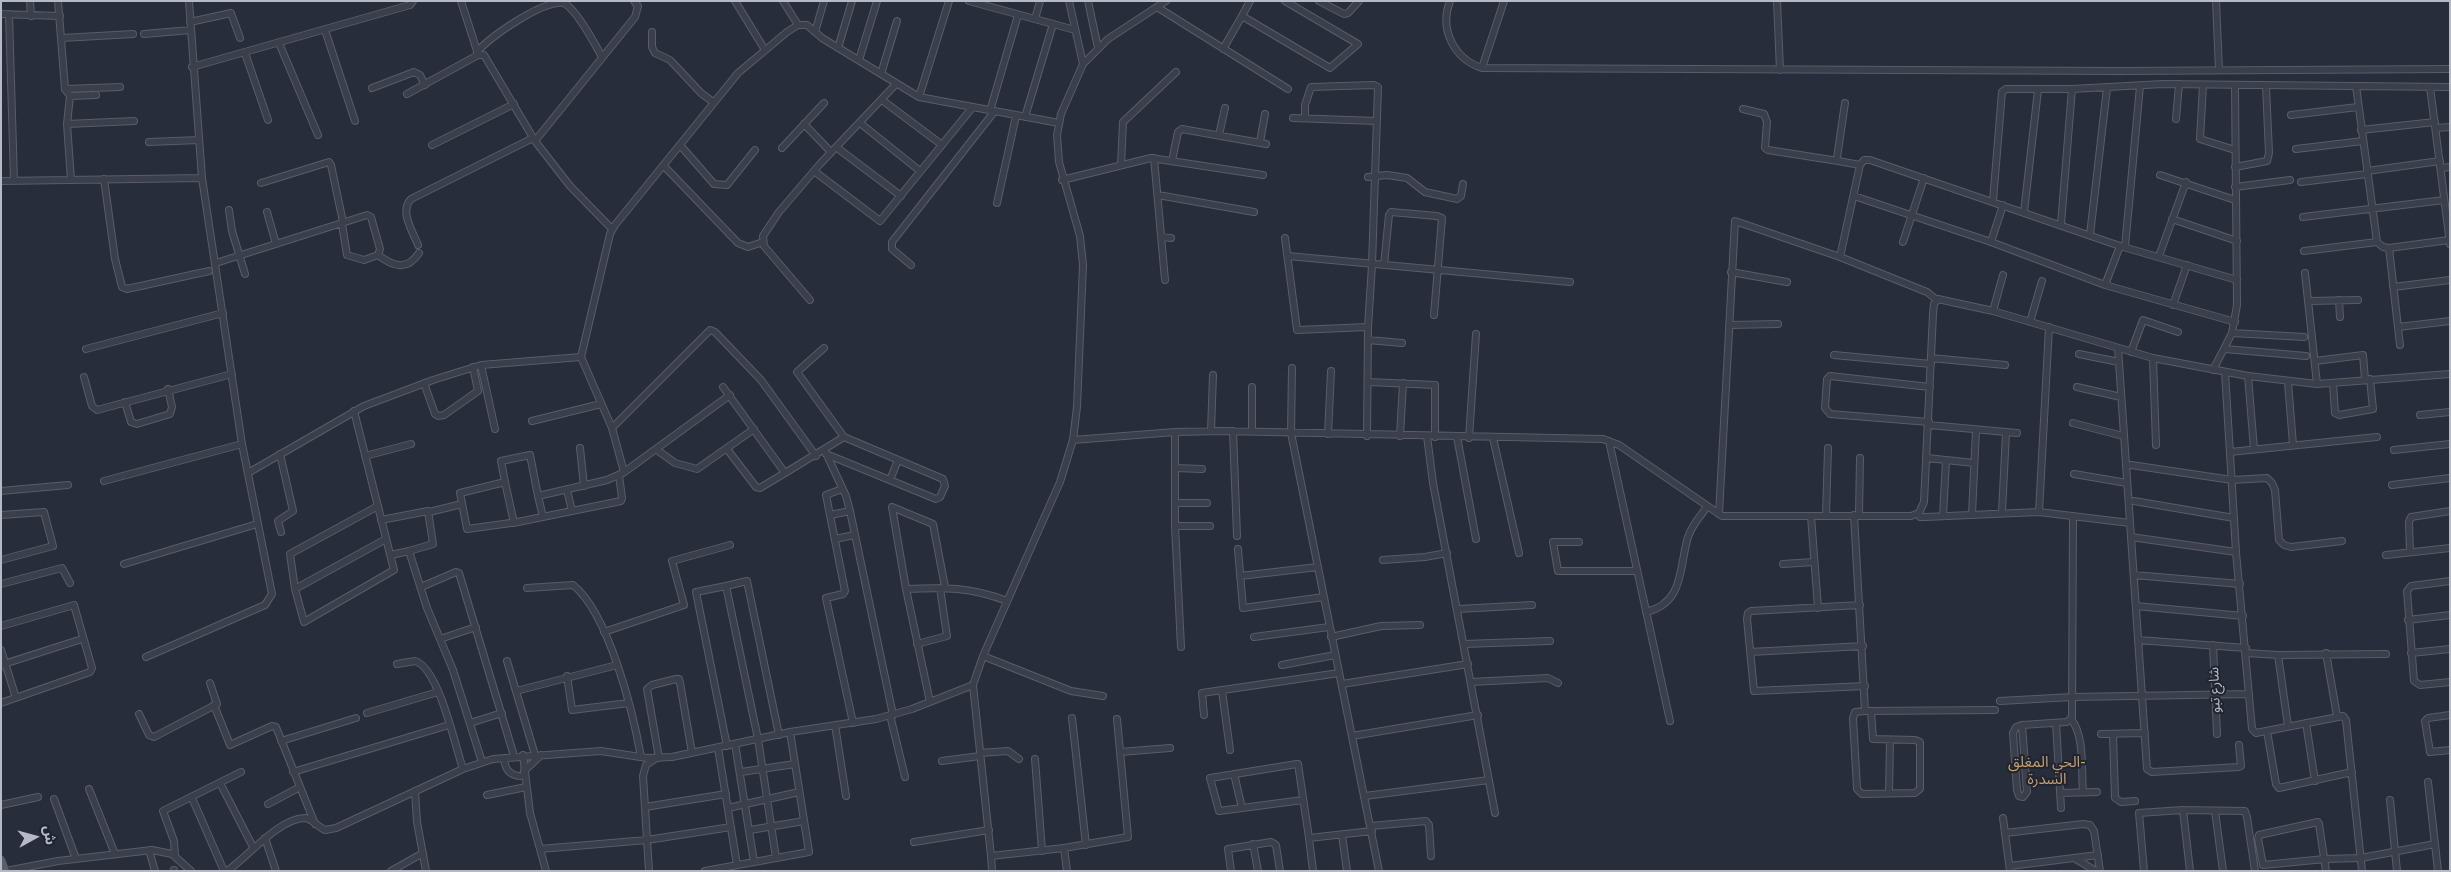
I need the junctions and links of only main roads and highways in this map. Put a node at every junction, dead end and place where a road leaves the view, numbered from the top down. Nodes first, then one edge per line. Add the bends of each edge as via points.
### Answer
1 (1, 860) edge
2 (6, 871) edge

1 - 2 main road

